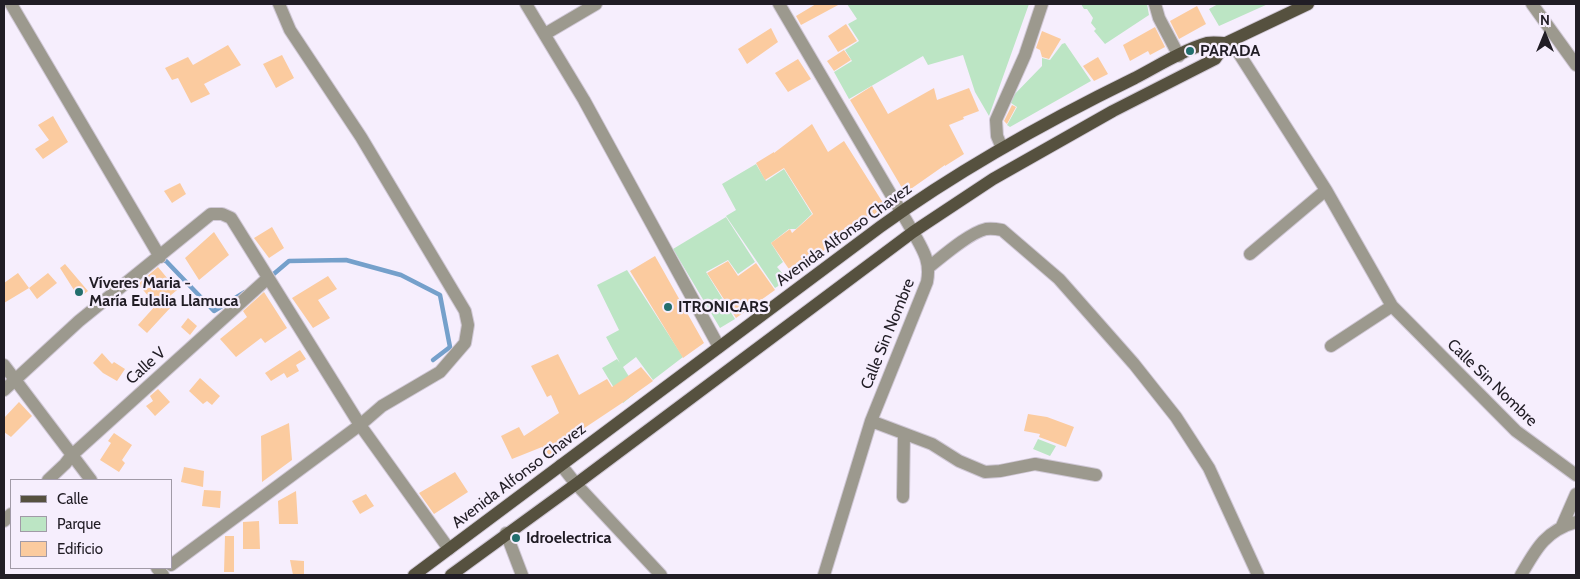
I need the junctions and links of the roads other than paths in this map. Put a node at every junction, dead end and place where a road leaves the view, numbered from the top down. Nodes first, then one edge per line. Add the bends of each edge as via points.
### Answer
1 (11, 4) edge
2 (279, 4) edge
3 (526, 4) edge
4 (596, 4) edge
5 (779, 4) edge
6 (1042, 4) edge
7 (1154, 4) edge
8 (1308, 4) edge
9 (1532, 4) edge
10 (545, 34) junction
11 (1228, 42) junction
12 (1179, 56) junction
13 (1576, 65) edge
14 (1002, 148) junction
15 (1326, 190) junction
16 (900, 212) junction
17 (913, 232) junction
18 (1250, 254) dead end
19 (160, 257) junction
20 (929, 267) junction
21 (268, 278) junction
22 (1392, 306) junction
23 (1331, 346) dead end
24 (719, 347) junction
25 (4, 365) edge
26 (15, 380) junction
27 (4, 390) edge
28 (871, 421) junction
29 (360, 426) junction
30 (904, 434) junction
31 (72, 455) junction
32 (561, 465) junction
33 (1096, 475) dead end
34 (1576, 475) edge
35 (49, 479) edge
36 (90, 479) edge
37 (576, 484) junction
38 (1576, 494) edge
39 (902, 497) dead end
40 (1576, 522) edge
41 (1562, 526) junction
42 (506, 534) junction
43 (449, 549) junction
44 (172, 564) edge
45 (414, 575) edge
46 (451, 575) edge
47 (522, 575) edge
48 (661, 575) edge
49 (824, 575) edge
50 (1258, 575) edge
51 (1521, 575) edge

1 - 19 street
2 - 29 street via 290,30 361,137 455,295 468,325 464,344 440,372 382,406
3 - 10 street
4 - 10 street
5 - 16 street, Calle Sin Nombre
6 - 14 street via 1025,55 996,120
7 - 12 street
8 - 11 main road, Avenida Alfonso Chavez
9 - 13 street
10 - 24 street
11 - 12 main road, Avenida Alfonso Chavez via 1209,43
11 - 15 street, Calle Sin Nombre
11 - 17 main road, Avenida Alfonso Chavez via 1215,59 993,179
12 - 14 main road, Avenida Alfonso Chavez
14 - 16 main road, Avenida Alfonso Chavez
15 - 18 street
15 - 22 street, Calle Sin Nombre
16 - 17 street, Calle Sin Nombre
16 - 24 main road, Avenida Alfonso Chavez
17 - 20 street, Calle Sin Nombre
17 - 37 main road, Avenida Alfonso Chavez
19 - 21 street via 211,214 222,214 231,218
19 - 26 street via 79,321
20 - 28 street, Calle Sin Nombre via 927,282
20 - 50 street via 980,231 993,228 1002,230 1059,279 1176,417 1210,468
21 - 29 street
21 - 31 street, Calle V
22 - 23 street
22 - 34 street, Calle Sin Nombre via 1516,431
24 - 32 main road, Avenida Alfonso Chavez
25 - 26 street
26 - 27 street
26 - 31 street
28 - 30 street
28 - 49 street, Calle Sin Nombre
29 - 43 street
29 - 44 street
30 - 33 street via 932,444 985,472 1035,464
30 - 39 street
31 - 35 street, Calle V
31 - 36 street
32 - 37 street
32 - 43 main road, Avenida Alfonso Chavez
37 - 42 main road, Avenida Alfonso Chavez
37 - 48 street
38 - 41 street
40 - 41 street
41 - 51 street via 1538,545
42 - 46 main road, Avenida Alfonso Chavez
42 - 47 street
43 - 45 main road, Avenida Alfonso Chavez

